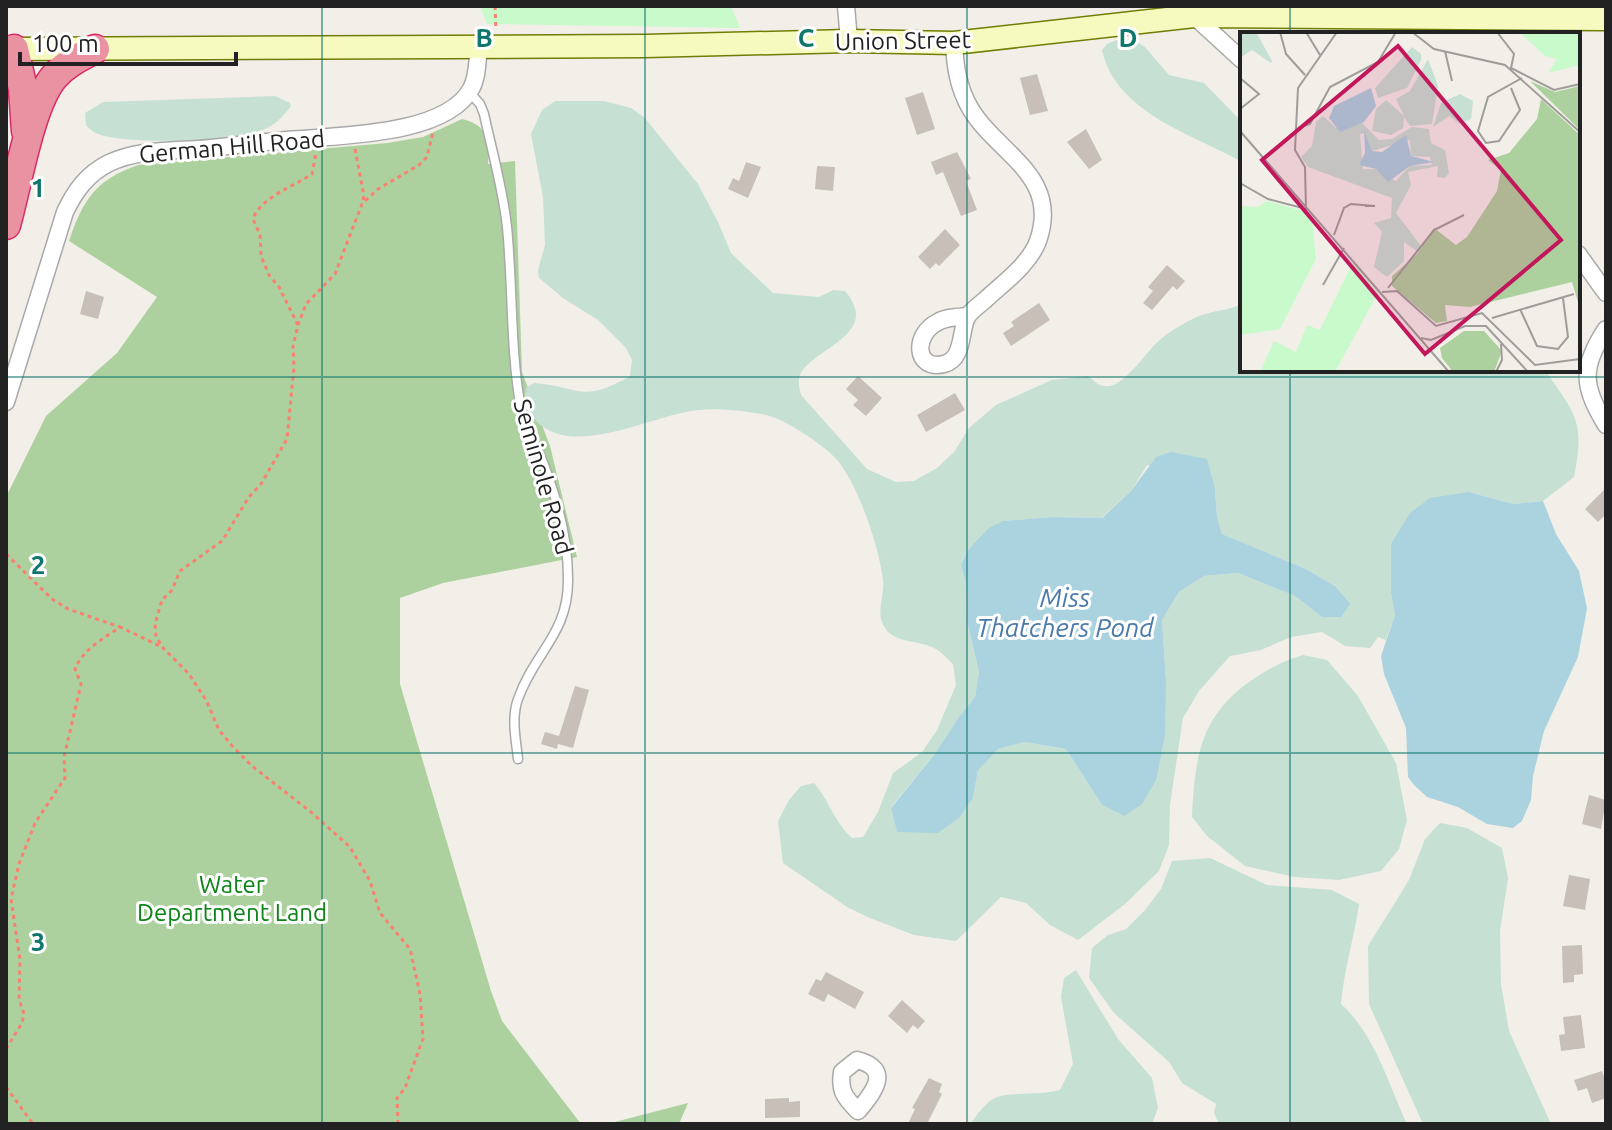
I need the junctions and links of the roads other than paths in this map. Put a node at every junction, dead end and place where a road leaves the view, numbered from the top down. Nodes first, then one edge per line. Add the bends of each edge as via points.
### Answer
1 (846, 6) edge
2 (1194, 16) junction
3 (1606, 19) edge
4 (849, 41) junction
5 (954, 43) junction
6 (486, 46) junction
7 (10, 49) edge
8 (95, 49) junction
9 (1240, 58) edge
10 (469, 92) junction
11 (26, 144) junction
12 (6, 225) edge
13 (1580, 257) edge
14 (1606, 293) edge
15 (968, 316) dead end
16 (1606, 329) edge
17 (6, 402) edge
18 (1606, 425) edge
19 (518, 759) dead end

1 - 4 street
2 - 3 main road, Union Street
2 - 5 main road, Union Street
2 - 9 street
4 - 5 main road, Union Street
4 - 6 main road, Union Street
5 - 15 street via 956,73 970,107 1032,177 1042,206 1031,255
6 - 8 main road, Union Street
6 - 10 street
7 - 8 main road, Union Street
7 - 11 highway via 24,99
8 - 11 highway via 49,83
10 - 17 street, German Hill Road via 434,117 397,129 143,152 91,174 65,212
10 - 19 lane, Seminole Road via 484,114 502,198 522,414 544,466 567,557 567,608 517,701
11 - 12 highway
13 - 14 street
16 - 18 street via 1587,368 1591,393

